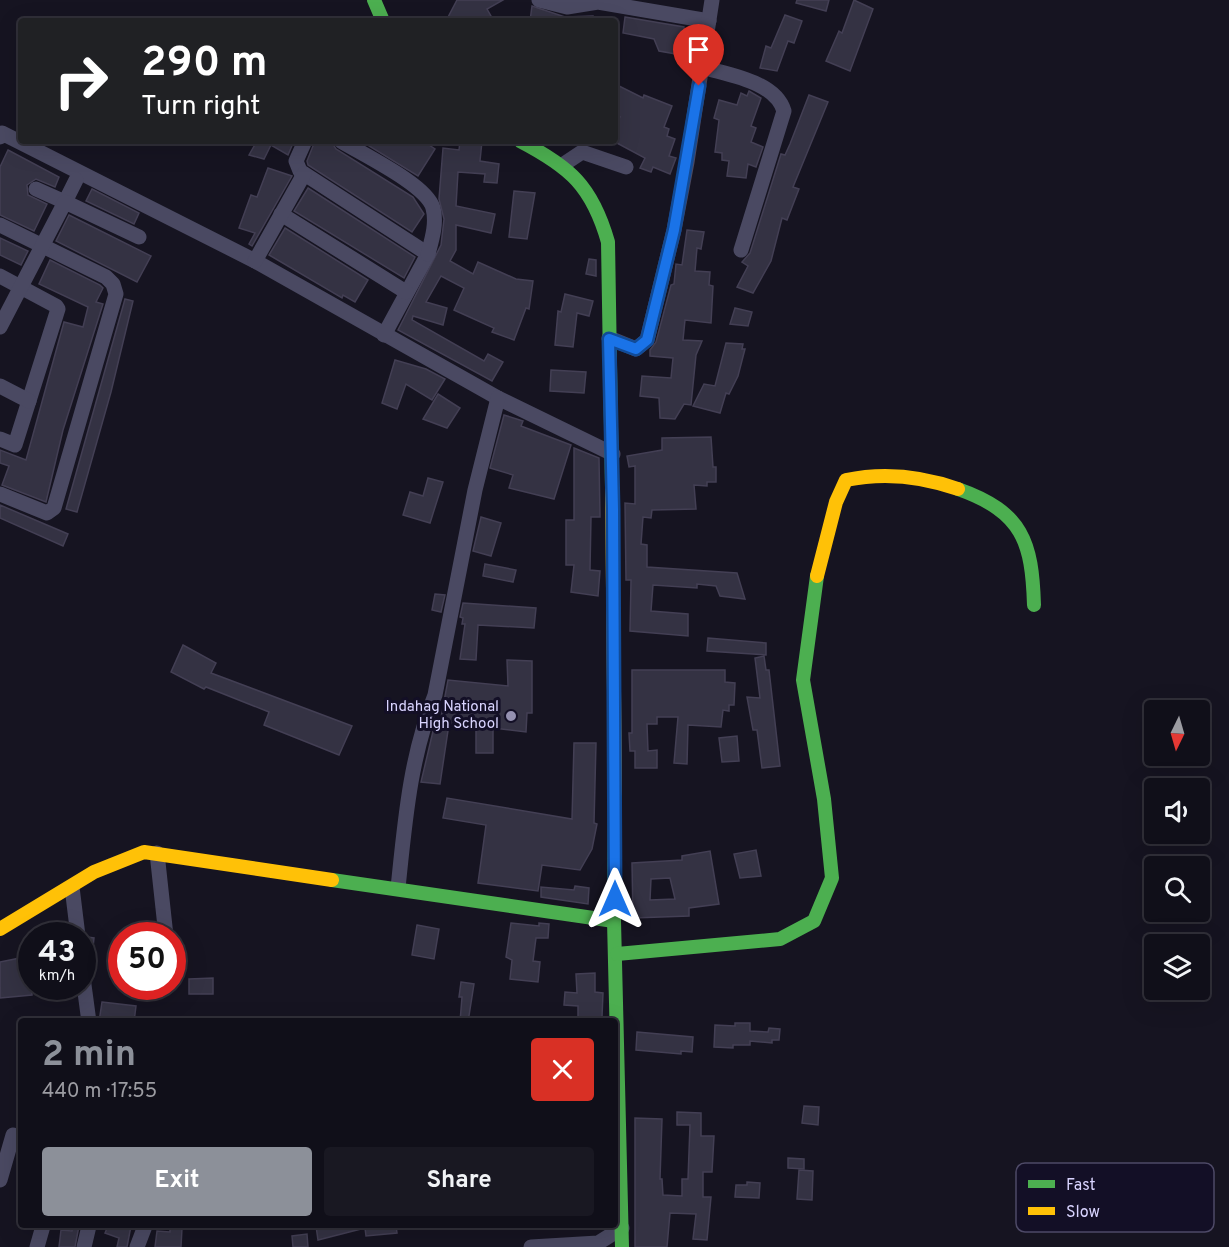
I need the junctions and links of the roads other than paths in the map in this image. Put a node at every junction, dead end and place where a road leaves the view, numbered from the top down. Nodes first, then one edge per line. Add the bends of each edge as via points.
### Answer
1 (374, 0) edge
2 (539, 0) edge
3 (712, 0) edge
4 (382, 18) edge
5 (709, 21) junction
6 (702, 67) junction
7 (0, 137) edge
8 (18, 141) edge
9 (24, 144) edge
10 (304, 144) edge
11 (346, 144) edge
12 (526, 144) edge
13 (564, 164) junction
14 (626, 167) dead end
15 (304, 174) junction
16 (76, 180) dead end
17 (36, 189) dead end
18 (65, 202) junction
19 (281, 214) junction
20 (0, 225) edge
21 (139, 237) dead end
22 (42, 243) junction
23 (741, 250) dead end
24 (428, 254) junction
25 (255, 261) junction
26 (0, 276) edge
27 (20, 286) junction
28 (406, 292) junction
29 (0, 327) edge
30 (384, 335) junction
31 (609, 339) junction
32 (0, 386) edge
33 (498, 398) junction
34 (29, 401) junction
35 (0, 439) edge
36 (613, 454) junction
37 (0, 494) edge
38 (1034, 605) dead end
39 (157, 853) junction
40 (72, 888) junction
41 (398, 888) junction
42 (614, 921) junction
43 (76, 922) edge
44 (164, 922) edge
45 (0, 929) edge
46 (617, 954) junction
47 (86, 1000) edge
48 (88, 1018) edge
49 (617, 1018) edge
50 (11, 1134) edge
51 (618, 1146) edge
52 (0, 1180) edge
53 (43, 1228) edge
54 (89, 1228) edge
55 (144, 1228) edge
56 (622, 1228) junction
57 (38, 1247) edge
58 (84, 1247) edge
59 (137, 1247) edge
60 (531, 1247) edge
61 (622, 1247) edge

1 - 4 main road
2 - 5 street via 567,6 598,2
3 - 5 street
5 - 6 street
6 - 23 street via 751,82 772,94 783,111
6 - 31 street via 674,230 647,340 636,349
7 - 8 street via 2,133
9 - 25 street
10 - 15 street via 296,161
11 - 24 street via 430,199 434,228
12 - 13 main road
13 - 14 street via 582,153
13 - 31 main road via 588,190 602,216 608,242
15 - 19 street
15 - 24 street
16 - 18 street
17 - 18 street
18 - 21 street
18 - 22 street
19 - 25 street
19 - 28 street
20 - 22 street
22 - 27 street
22 - 37 street via 106,277 116,294 54,508 47,513
24 - 28 street
25 - 30 street
26 - 27 street
27 - 29 street
27 - 34 street via 58,309
28 - 30 street
30 - 33 street
31 - 36 main road
32 - 34 street
33 - 36 street
33 - 41 street via 475,490 435,695 422,726 408,788
34 - 35 street via 15,445
36 - 42 main road
38 - 46 main road via 1026,539 1012,520 976,495 892,474 867,474 846,480 836,502 818,571 803,680 824,799 832,878 814,921 780,939
39 - 40 main road via 134,853
39 - 41 main road
39 - 44 street
40 - 43 street
40 - 45 main road
41 - 42 main road
42 - 46 main road
46 - 49 main road
47 - 48 street
50 - 52 street
51 - 56 main road
53 - 57 street
54 - 58 street
55 - 59 street
56 - 60 street via 598,1243
56 - 61 main road

